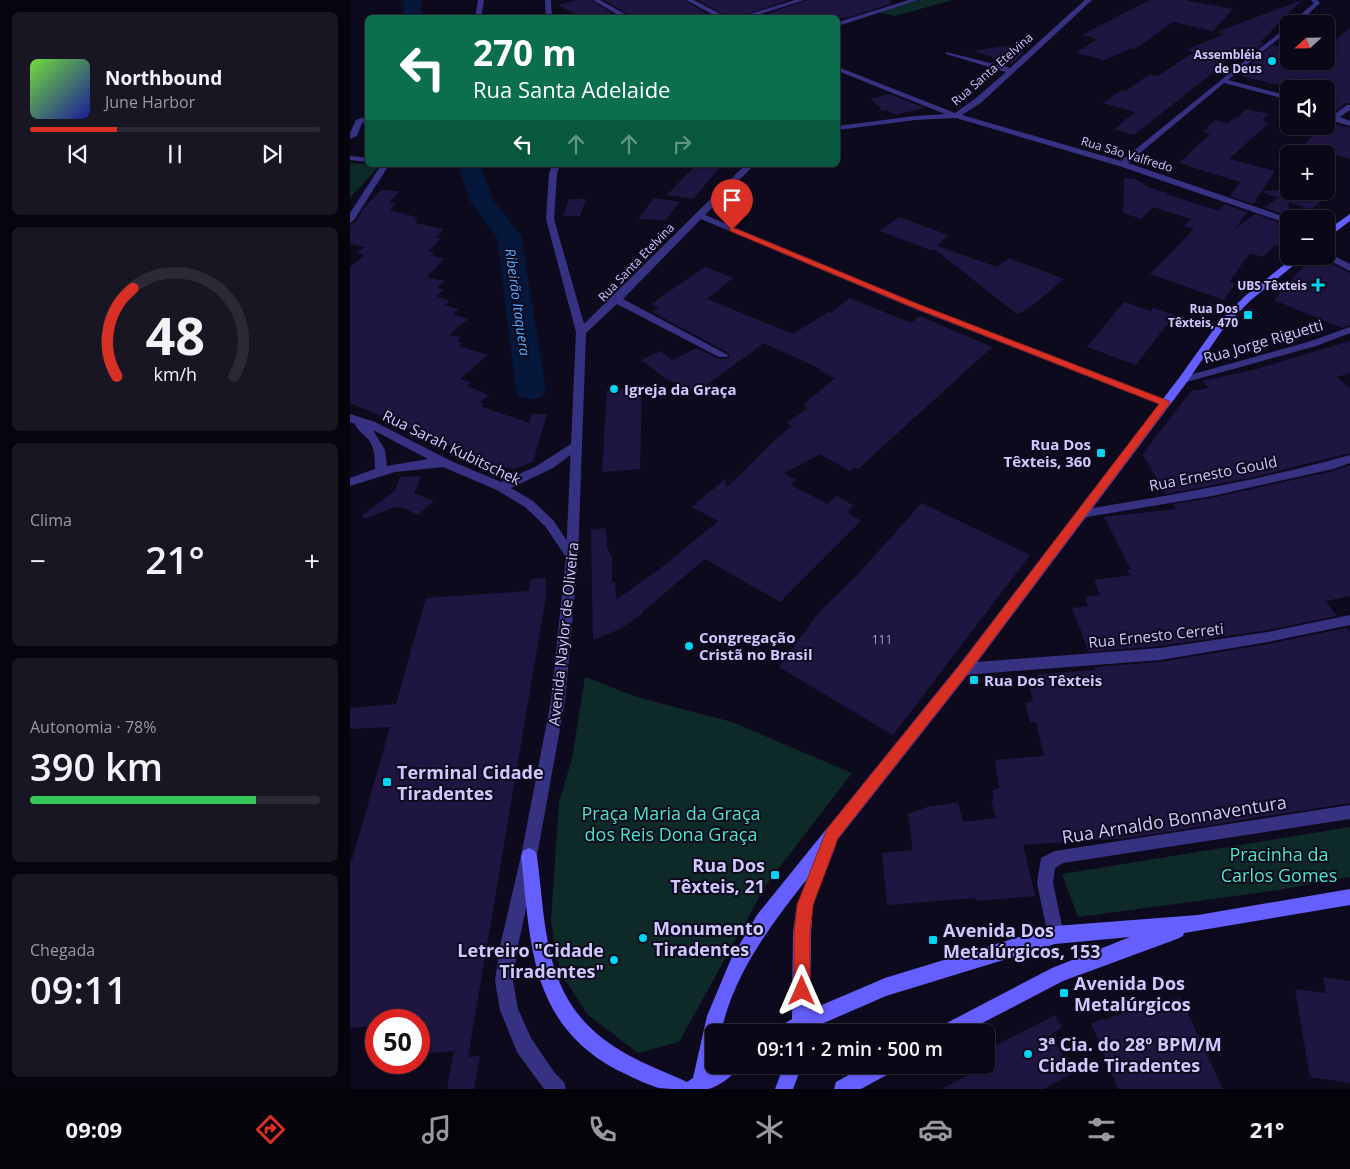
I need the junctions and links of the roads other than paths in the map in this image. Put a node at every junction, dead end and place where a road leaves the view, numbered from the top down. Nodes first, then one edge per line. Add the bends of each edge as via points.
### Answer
1 (480, 0) edge
2 (548, 0) edge
3 (596, 0) edge
4 (689, 0) edge
5 (801, 0) edge
6 (915, 0) edge
7 (1089, 0) edge
8 (1314, 0) edge
9 (478, 15) edge
10 (549, 15) edge
11 (624, 15) edge
12 (719, 15) edge
13 (750, 15) edge
14 (1304, 15) edge
15 (840, 23) edge
16 (1280, 34) edge
17 (948, 53) dead end
18 (840, 70) edge
19 (1011, 71) junction
20 (1223, 81) junction
21 (1280, 96) edge
22 (1350, 107) edge
23 (956, 116) junction
24 (365, 119) edge
25 (1350, 124) edge
26 (840, 128) edge
27 (350, 137) edge
28 (350, 158) edge
29 (365, 160) edge
30 (1122, 164) junction
31 (384, 167) edge
32 (555, 167) edge
33 (748, 167) edge
34 (698, 215) junction
35 (1350, 216) edge
36 (1280, 218) edge
37 (350, 220) edge
38 (1335, 228) edge
39 (1335, 260) edge
40 (1290, 265) edge
41 (1350, 268) edge
42 (618, 300) junction
43 (1350, 330) edge
44 (581, 332) junction
45 (723, 355) dead end
46 (1183, 380) junction
47 (1165, 403) junction
48 (351, 418) edge
49 (575, 448) junction
50 (1350, 459) edge
51 (447, 464) junction
52 (381, 470) junction
53 (350, 482) edge
54 (501, 487) junction
55 (1082, 514) junction
56 (572, 557) junction
57 (1350, 620) edge
58 (964, 669) junction
59 (1350, 812) edge
60 (832, 834) junction
61 (529, 856) junction
62 (1350, 896) edge
63 (1198, 924) junction
64 (1055, 936) junction
65 (801, 1024) edge
66 (809, 1024) edge
67 (961, 1024) edge
68 (717, 1074) edge
69 (790, 1074) edge
70 (869, 1074) edge
71 (697, 1086) edge
72 (557, 1089) edge
73 (682, 1089) edge
74 (784, 1089) edge
75 (843, 1089) edge

1 - 9 street
2 - 10 street
3 - 11 street
4 - 12 street
5 - 13 street
6 - 15 street
7 - 19 street, Rua Santa Etelvina
8 - 14 street via 1314,6
16 - 20 street
17 - 19 street
18 - 23 street
19 - 23 street, Rua Santa Etelvina
20 - 21 street
20 - 30 street
22 - 25 street via 1336,116
23 - 26 street, Rua Santa Etelvina
23 - 30 street, Rua São Valfredo
24 - 27 street via 358,122
28 - 29 street
30 - 36 street, Rua São Valfredo
31 - 37 street
32 - 44 street, Avenida Naylor de Oliveira via 550,219
33 - 34 street, Rua Santa Etelvina
34 - 42 street, Rua Santa Etelvina
34 - 47 street via 915,306
35 - 38 main road
39 - 41 street
40 - 46 main road via 1248,298 1222,324
42 - 44 street, Rua Santa Etelvina
42 - 45 street
43 - 46 street, Rua Jorge Riguetti via 1312,344
44 - 49 street, Avenida Naylor de Oliveira
46 - 47 main road
47 - 55 main road
48 - 51 street, Rua Sarah Kubitschek
48 - 52 street, Rua Sarah Kubitschek via 379,445
49 - 54 street via 526,478
49 - 56 street, Avenida Naylor de Oliveira
50 - 55 street, Rua Ernesto Gould via 1212,492
51 - 52 street via 426,463
51 - 54 street, Rua Sarah Kubitschek
52 - 53 street
54 - 56 street, Rua Sarah Kubitschek via 529,504 549,523
55 - 58 main road
56 - 61 street, Avenida Naylor de Oliveira via 558,701
57 - 58 street, Rua Ernesto Cerreti via 1268,638 1160,654
58 - 60 main road
59 - 64 street, Rua Arnaldo Bonnaventura via 1061,856 1047,864 1044,883
60 - 65 main road via 805,905
60 - 71 main road via 763,921 737,965 716,1016
61 - 72 street, Avenida Naylor de Oliveira via 504,981 509,1010 524,1045
61 - 73 main road via 540,951 549,982 568,1016 585,1036 609,1055
62 - 63 main road
63 - 64 main road
63 - 67 main road via 1058,974
64 - 66 main road via 891,984
68 - 71 main road
69 - 74 main road
70 - 75 main road

